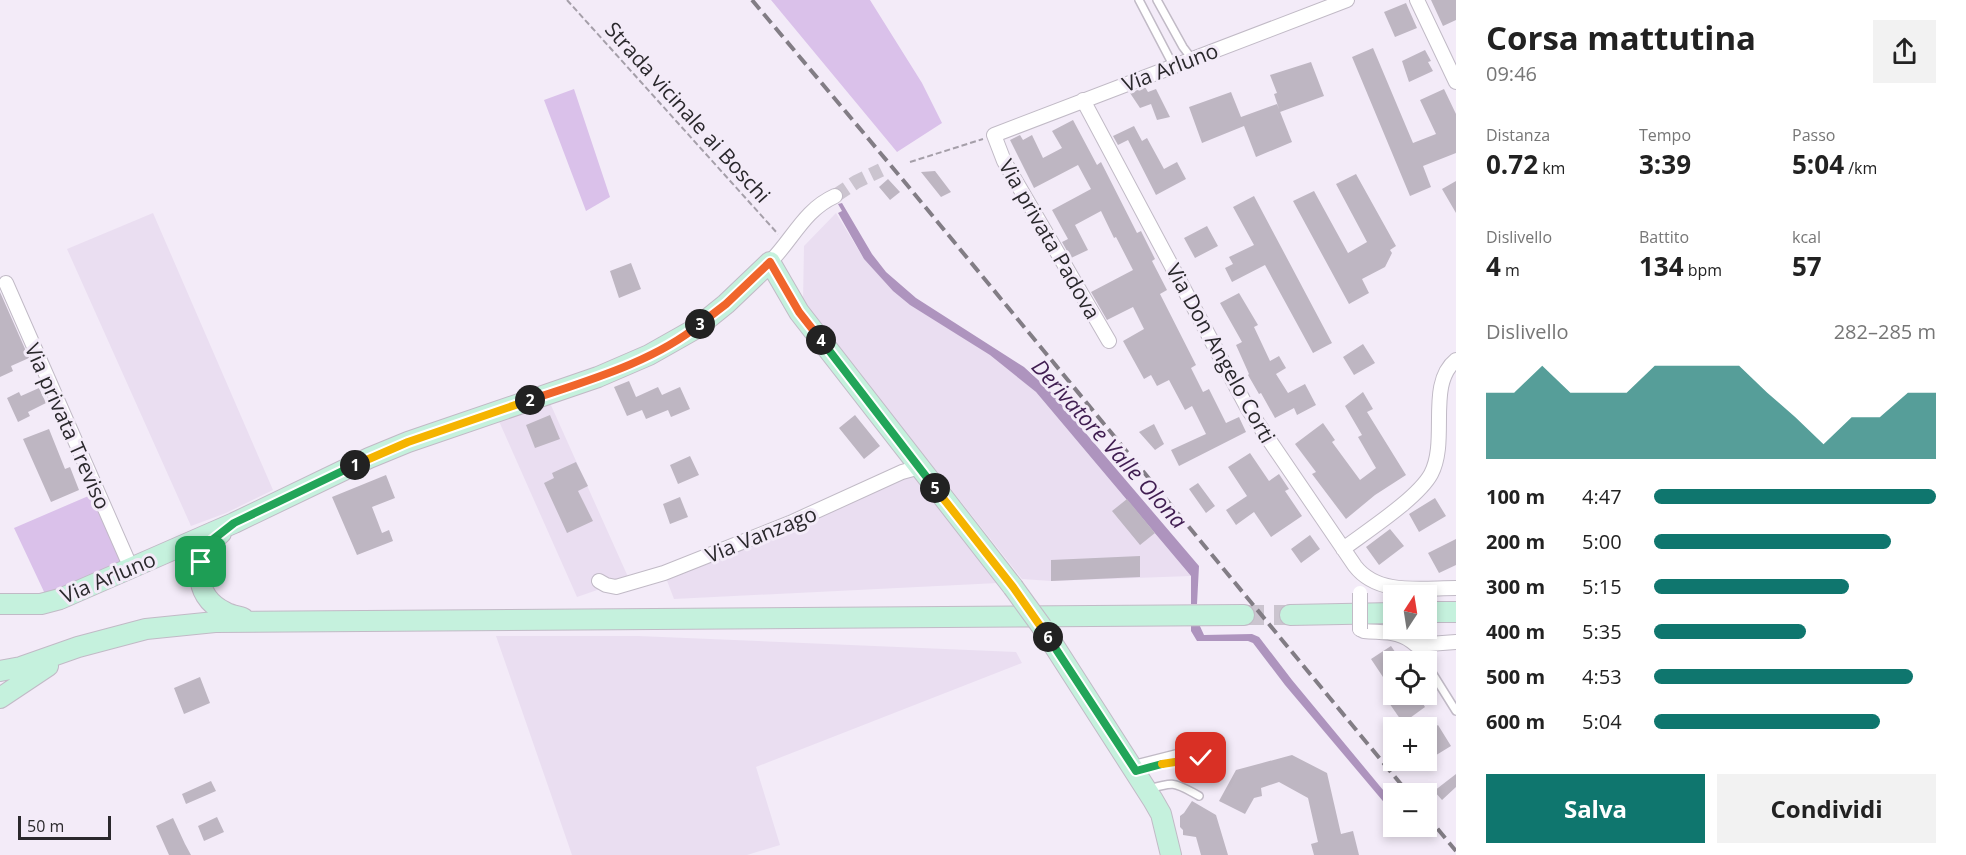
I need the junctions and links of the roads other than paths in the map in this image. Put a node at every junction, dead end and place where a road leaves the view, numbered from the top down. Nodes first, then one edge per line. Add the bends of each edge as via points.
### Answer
1 (1139, 0) edge
2 (1156, 0) edge
3 (1347, 0) edge
4 (1417, 0) edge
5 (1192, 59) junction
6 (1173, 65) junction
7 (1456, 82) edge
8 (1083, 100) junction
9 (994, 135) joint
10 (835, 196) tunnel mouth
11 (770, 262) junction
12 (6, 283) dead end
13 (1108, 341) dead end
14 (1456, 360) edge
15 (920, 468) junction
16 (234, 523) junction
17 (1343, 549) junction
18 (131, 568) junction
19 (1366, 578) junction
20 (599, 581) dead end
21 (1456, 588) edge
22 (0, 604) edge
23 (1437, 612) edge
24 (1456, 612) edge
25 (1383, 613) edge
26 (1244, 615) tunnel mouth
27 (1290, 615) tunnel mouth
28 (254, 622) junction
29 (1456, 642) edge
30 (1416, 645) junction
31 (78, 647) junction
32 (1420, 651) edge
33 (0, 671) edge
34 (1437, 680) edge
35 (0, 698) edge
36 (1456, 711) edge
37 (1199, 748) dead end
38 (1201, 758) dead end
39 (1134, 768) junction
40 (1147, 790) junction
41 (1199, 796) dead end
42 (1171, 855) edge

1 - 6 lane
2 - 5 lane
3 - 5 street, Via Arluno
4 - 7 street
5 - 6 street, Via Arluno
6 - 8 street, Via Arluno
8 - 9 street, Via Arluno
8 - 17 street, Via Don Angelo Corti via 1248,409
9 - 13 street, Via privata Padova via 1004,161
10 - 11 street, Via Arluno via 819,203
11 - 15 street via 799,312
11 - 16 street, Via Arluno via 695,329 649,355 598,377 408,442
12 - 18 street, Via privata Treviso
14 - 17 street via 1442,381 1438,451 1428,479
15 - 20 street, Via Vanzago via 902,472 790,523 664,573 616,587
15 - 39 street, bridge via 1042,627
16 - 18 street, Via Arluno
16 - 28 street via 211,541 205,551 201,562 202,585 224,612
17 - 19 street, Via Don Angelo Corti
18 - 22 street, Via Arluno via 60,599 41,604
19 - 21 street via 1385,586
19 - 30 street, bridge via 1360,592 1360,629 1399,634
23 - 24 street
25 - 27 street
26 - 28 street
28 - 31 street via 146,629
29 - 30 street
30 - 32 lane
31 - 33 street
31 - 35 street
34 - 36 lane
37 - 39 lane
38 - 39 lane
39 - 40 street
40 - 41 lane via 1176,783
40 - 42 street via 1161,814

